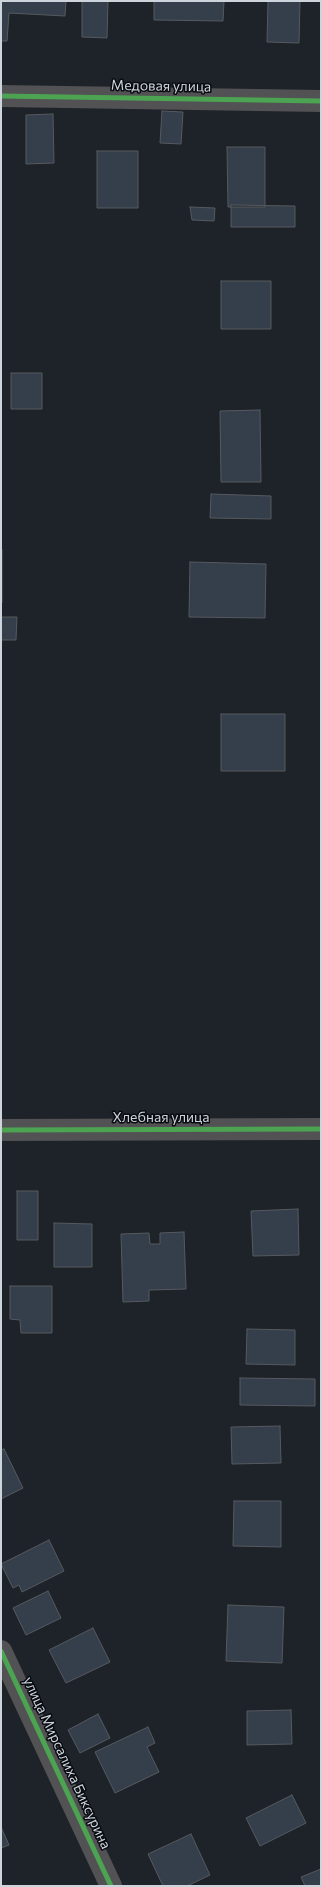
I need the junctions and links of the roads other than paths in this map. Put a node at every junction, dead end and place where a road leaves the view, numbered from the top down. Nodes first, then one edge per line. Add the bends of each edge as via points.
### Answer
1 (1, 96) edge
2 (321, 101) edge
3 (321, 1129) edge
4 (1, 1130) edge
5 (1, 1651) edge
6 (111, 1886) edge

1 - 2 street, Медовая улица
3 - 4 street, Хлебная улица
5 - 6 street, улица Мирсалиха Биксурина

